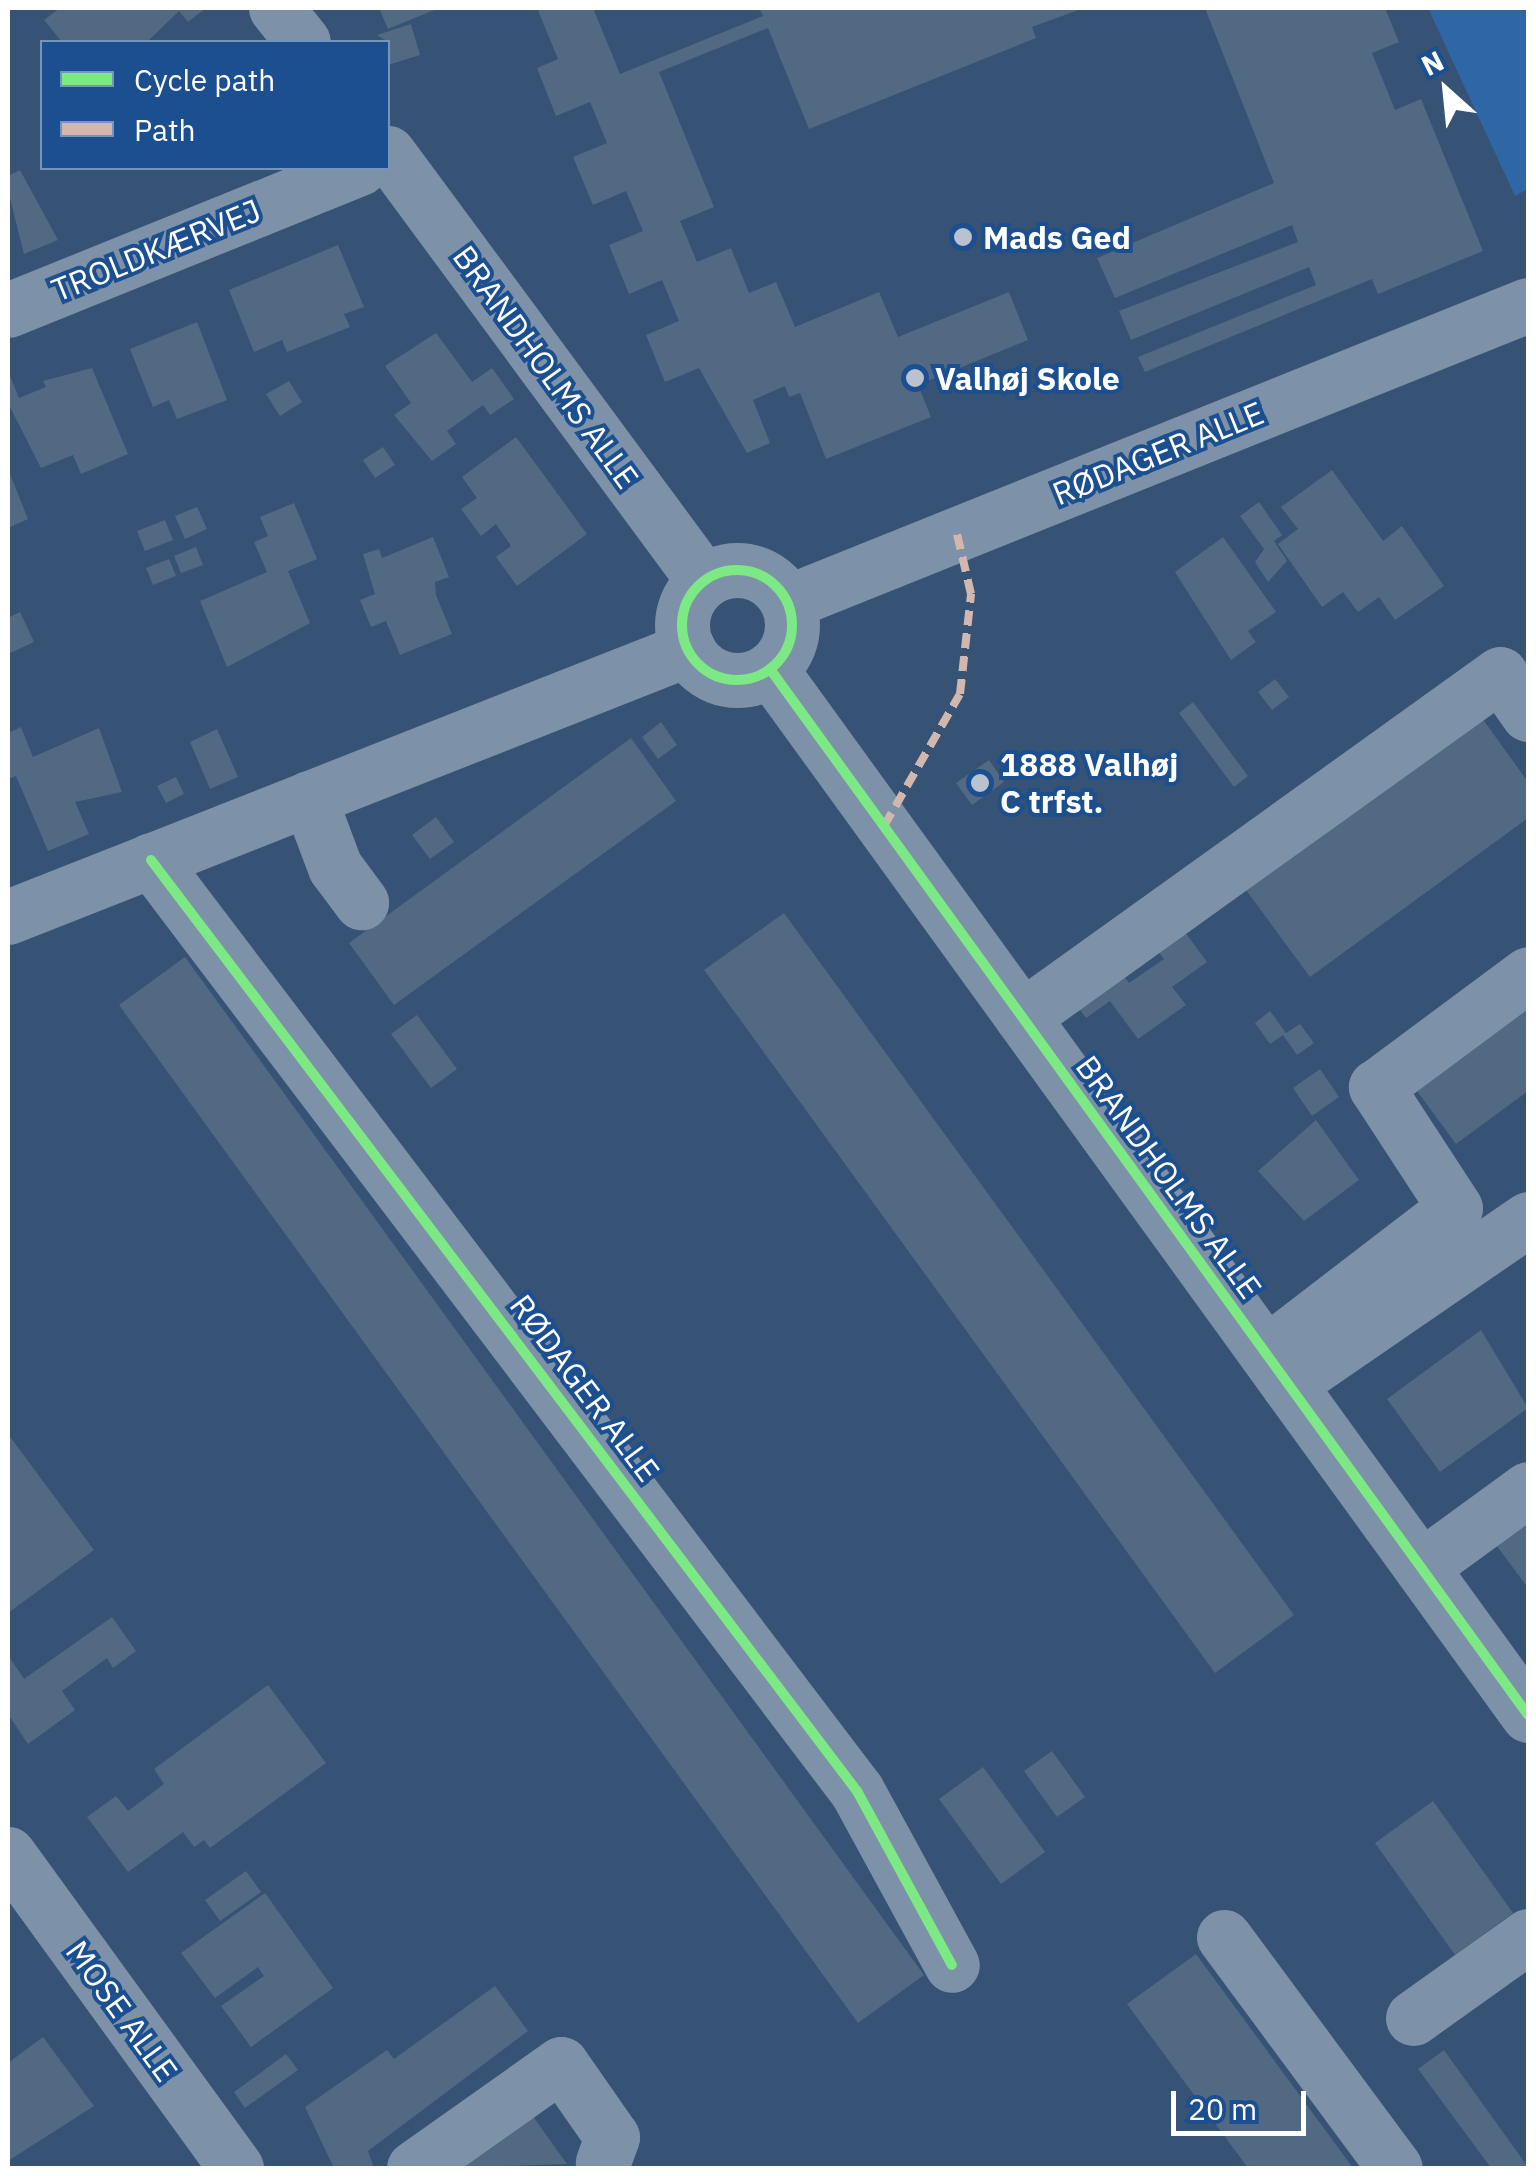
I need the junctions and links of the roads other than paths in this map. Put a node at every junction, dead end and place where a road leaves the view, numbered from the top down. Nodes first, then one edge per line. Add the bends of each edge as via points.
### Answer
1 (276, 8) edge
2 (301, 40) edge
3 (352, 170) edge
4 (390, 170) edge
5 (1528, 305) edge
6 (8, 310) edge
7 (704, 581) junction
8 (788, 602) junction
9 (688, 649) junction
10 (770, 669) junction
11 (1528, 714) edge
12 (308, 798) junction
13 (151, 860) junction
14 (361, 902) dead end
15 (8, 917) edge
16 (1528, 974) edge
17 (1022, 1017) junction
18 (1528, 1219) edge
19 (1277, 1368) junction
20 (1528, 1490) edge
21 (1422, 1567) junction
22 (1528, 1714) edge
23 (8, 1854) edge
24 (1528, 1936) edge
25 (1224, 1937) dead end
26 (952, 1965) dead end
27 (1413, 2018) dead end
28 (603, 2162) dead end
29 (236, 2168) edge
30 (414, 2168) edge
31 (1395, 2168) edge

1 - 2 street
3 - 6 street, TROLDKÆRVEJ
4 - 7 street, BRANDHOLMS ALLE
5 - 8 street, RØDAGER ALLE
7 - 8 street via 750,572
7 - 9 street via 684,612
8 - 10 street via 791,639
9 - 10 street via 734,680
9 - 12 street
10 - 17 street, BRANDHOLMS ALLE
11 - 17 street via 1500,674
12 - 13 street
12 - 14 street via 335,867
13 - 15 street
13 - 26 street, RØDAGER ALLE via 857,1791
16 - 19 street via 1376,1087 1455,1208
17 - 19 street, BRANDHOLMS ALLE
18 - 19 street
19 - 21 street, BRANDHOLMS ALLE
20 - 21 street
21 - 22 street, BRANDHOLMS ALLE
23 - 29 street, MOSE ALLE
24 - 27 street
25 - 31 street
28 - 30 street via 612,2137 561,2064

